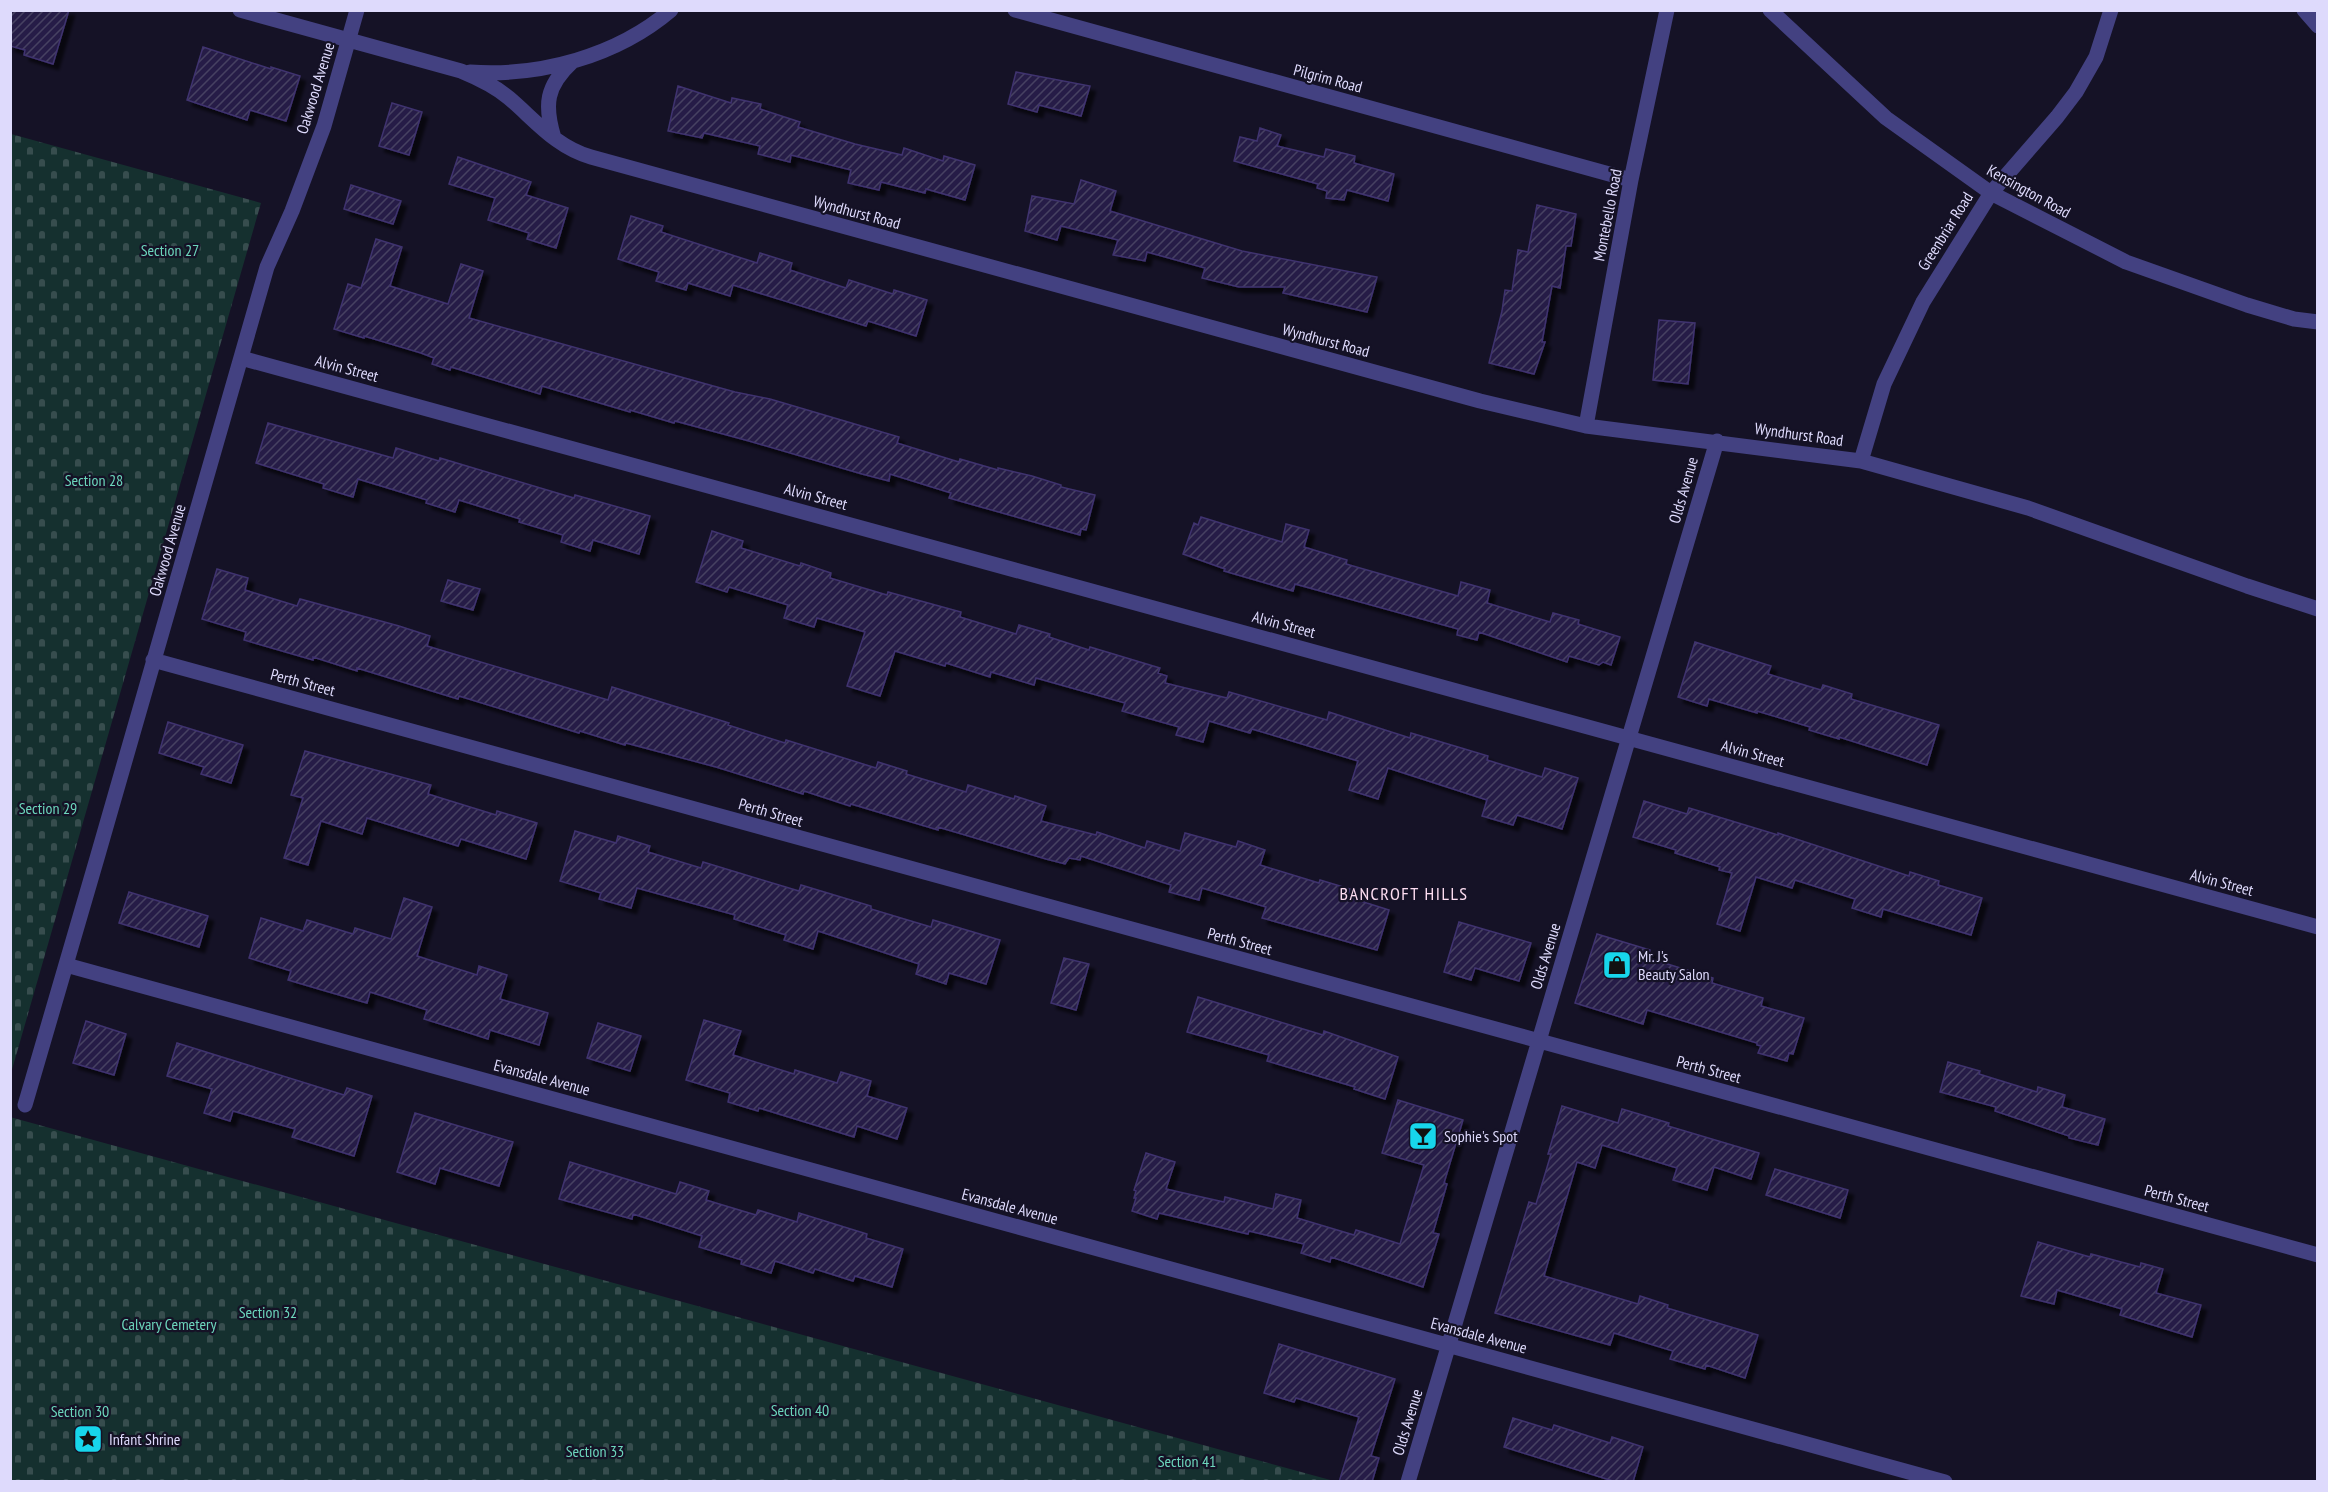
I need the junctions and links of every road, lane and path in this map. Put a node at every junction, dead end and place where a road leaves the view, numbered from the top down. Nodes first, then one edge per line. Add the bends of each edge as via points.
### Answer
1 (240, 10) edge
2 (357, 10) edge
3 (671, 10) edge
4 (1015, 10) edge
5 (1667, 10) edge
6 (1770, 10) edge
7 (2111, 10) edge
8 (2304, 10) edge
9 (2318, 26) edge
10 (348, 41) junction
11 (574, 60) junction
12 (461, 71) junction
13 (554, 138) junction
14 (1631, 180) junction
15 (1991, 193) junction
16 (2318, 322) edge
17 (241, 358) junction
18 (1586, 426) junction
19 (1717, 441) junction
20 (1861, 461) junction
21 (2318, 609) edge
22 (153, 660) junction
23 (1629, 737) junction
24 (2318, 927) edge
25 (66, 965) junction
26 (1539, 1041) junction
27 (25, 1105) dead end
28 (2318, 1255) edge
29 (1449, 1345) junction
30 (1408, 1482) edge
31 (1945, 1482) edge

1 - 10 street, Wyndhurst Road
2 - 10 street, Oakwood Avenue
3 - 11 street via 633,38
4 - 14 street, Pilgrim Road
5 - 14 street, Montebello Road
6 - 15 street, Kensington Road via 1886,118
7 - 15 street, Greenbriar Road via 2096,57 2076,92
8 - 9 street
10 - 12 street, Wyndhurst Road
10 - 17 street, Oakwood Avenue via 324,126 267,267
11 - 12 street via 516,72
11 - 13 street via 552,86 547,112
12 - 13 street, Wyndhurst Road via 494,87
13 - 18 street, Wyndhurst Road via 573,152 602,161 1480,401
14 - 18 street, Montebello Road
15 - 16 street, Kensington Road via 2126,262 2247,305
15 - 20 street, Greenbriar Road via 1923,302 1884,384
17 - 22 street, Oakwood Avenue
17 - 23 street, Alvin Street
18 - 19 street, Wyndhurst Road
19 - 20 street, Wyndhurst Road
19 - 23 street, Olds Avenue
20 - 21 street, Wyndhurst Road via 2028,507
22 - 25 street, Oakwood Avenue
22 - 26 street, Perth Street
23 - 24 street, Alvin Street
23 - 26 street, Olds Avenue
25 - 27 street, Oakwood Avenue
25 - 29 street, Evansdale Avenue
26 - 28 street, Perth Street
26 - 29 street, Olds Avenue
29 - 30 street, Olds Avenue
29 - 31 street, Evansdale Avenue

